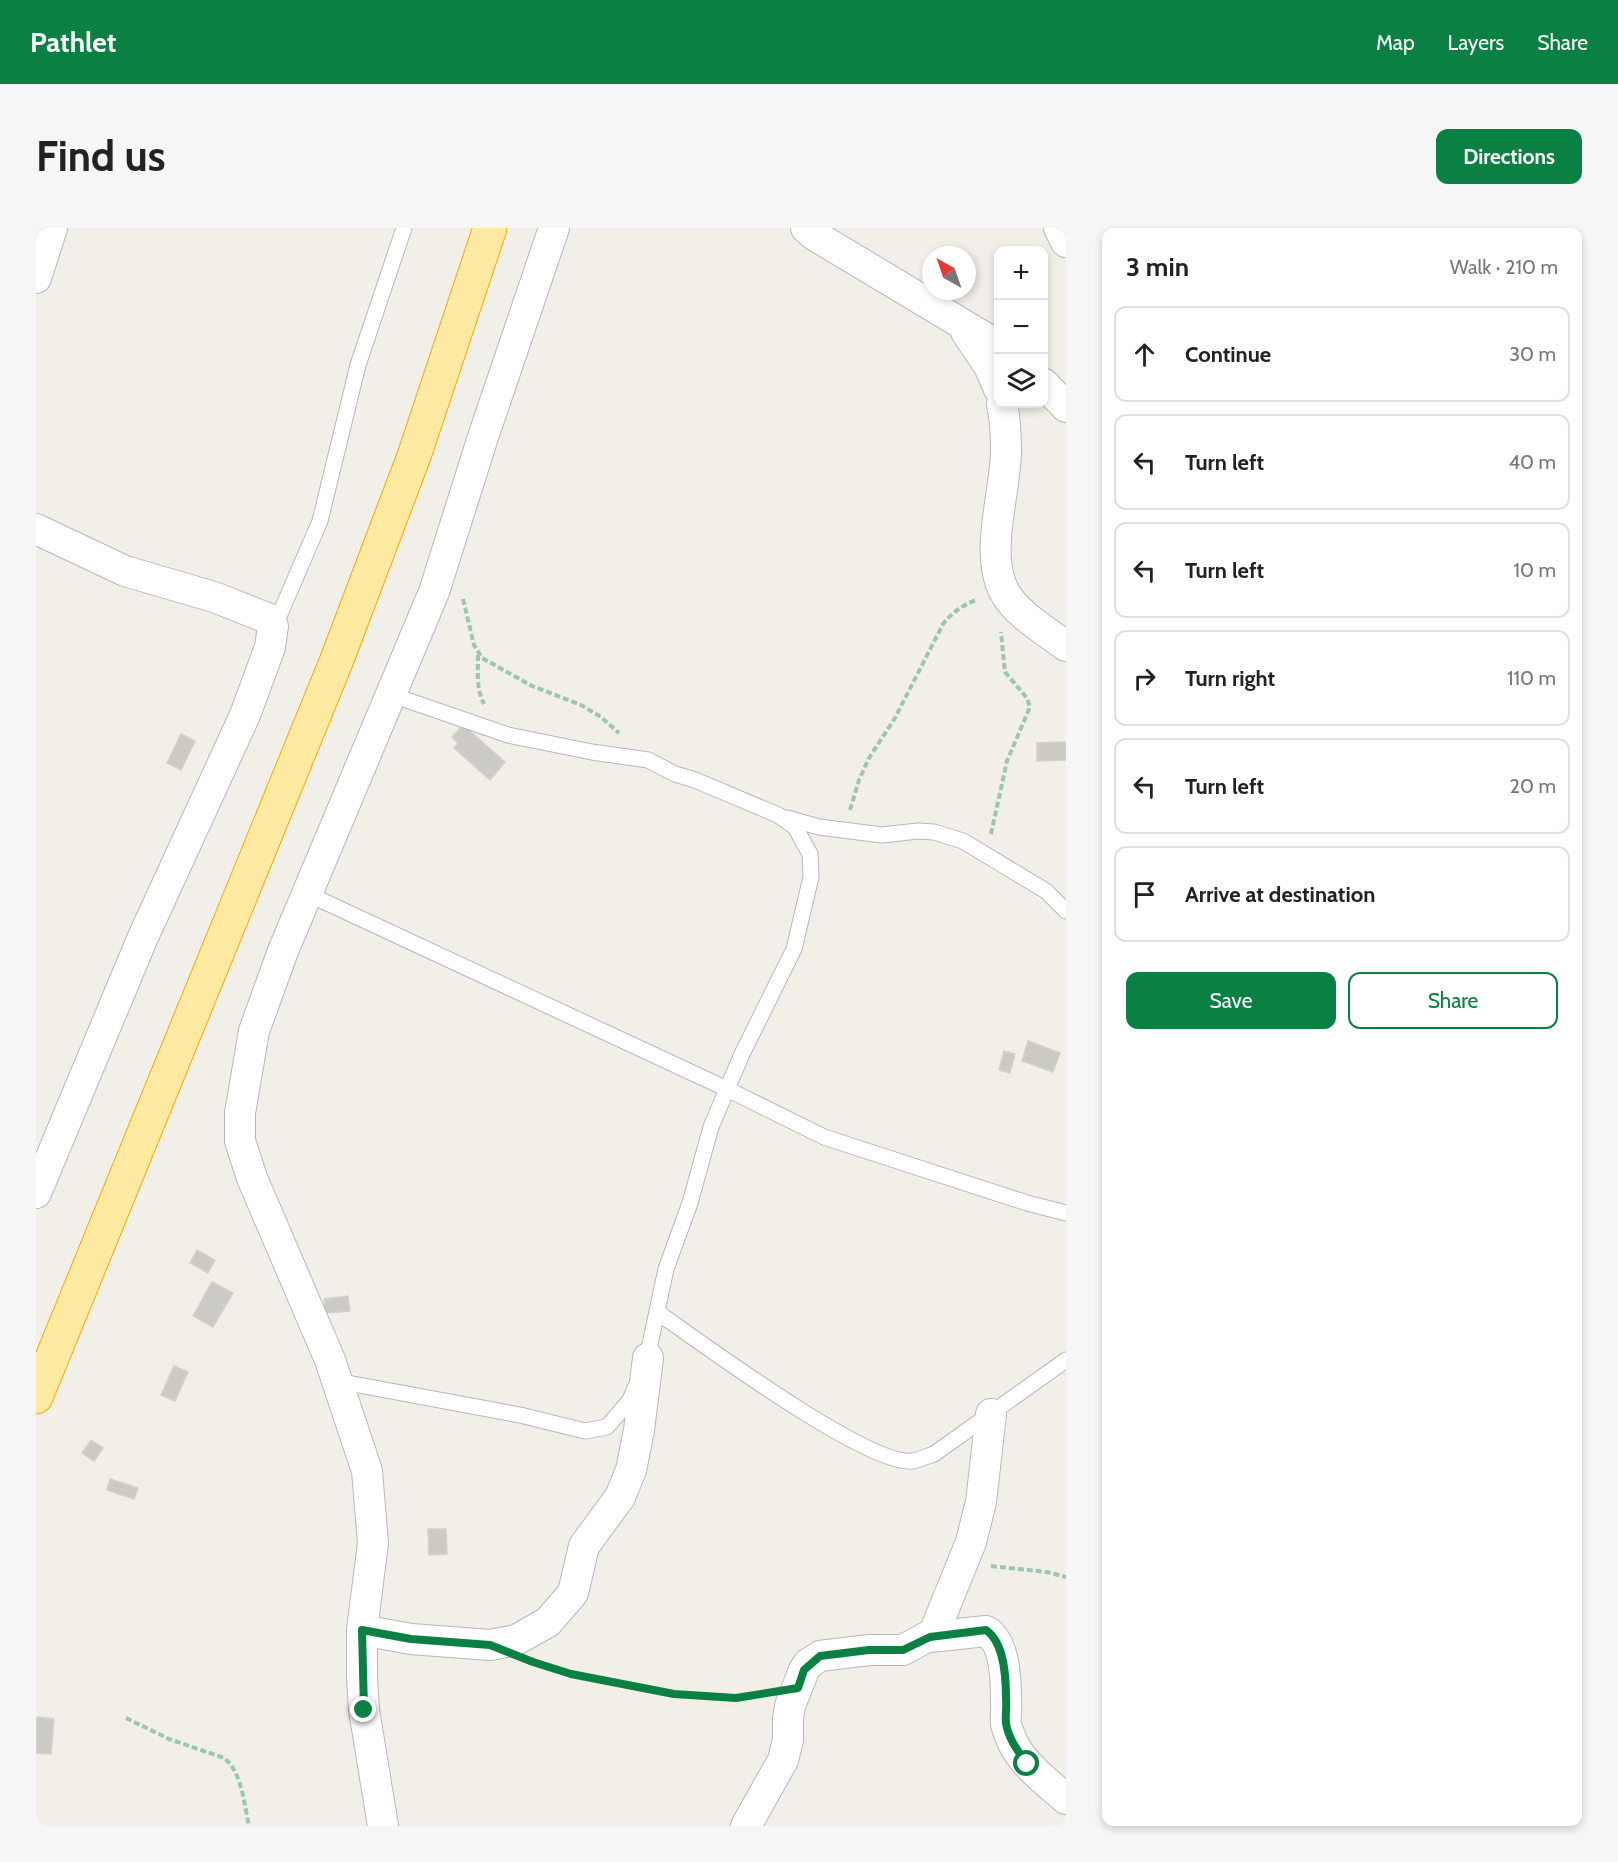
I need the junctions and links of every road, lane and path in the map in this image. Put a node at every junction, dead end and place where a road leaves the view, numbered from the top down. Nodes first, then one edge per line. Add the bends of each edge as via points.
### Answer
1 (52, 228) edge
2 (404, 228) edge
3 (490, 228) edge
4 (554, 228) edge
5 (806, 228) edge
6 (1059, 228) edge
7 (1066, 242) edge
8 (36, 278) edge
9 (959, 322) junction
10 (994, 343) edge
11 (994, 378) edge
12 (1048, 388) edge
13 (1066, 407) edge
14 (1002, 408) edge
15 (36, 529) edge
16 (999, 577) junction
17 (462, 596) dead end
18 (1000, 626) dead end
19 (273, 630) junction
20 (1066, 646) edge
21 (478, 654) junction
22 (392, 695) junction
23 (508, 735) junction
24 (625, 737) dead end
25 (778, 815) junction
26 (844, 831) junction
27 (986, 855) junction
28 (308, 894) junction
29 (1066, 911) edge
30 (727, 1089) junction
31 (37, 1186) edge
32 (1066, 1214) edge
33 (657, 1312) junction
34 (648, 1358) junction
35 (1066, 1360) edge
36 (337, 1381) junction
37 (36, 1397) edge
38 (991, 1414) junction
39 (964, 1562) junction
40 (1066, 1577) edge
41 (362, 1630) junction
42 (930, 1637) junction
43 (533, 1662) dead end
44 (798, 1688) junction
45 (126, 1718) dead end
46 (1066, 1800) edge
47 (249, 1826) edge
48 (383, 1826) edge
49 (746, 1826) edge

1 - 8 street
2 - 19 lane via 358,365 320,522
3 - 37 highway via 414,456 336,662
4 - 22 street via 434,592
5 - 9 street
6 - 7 street
9 - 10 street
9 - 11 street
12 - 13 street
14 - 16 street via 1006,450 995,548
15 - 19 street via 125,571 267,618
16 - 20 street via 1011,601
16 - 26 path via 1000,594 961,606 943,624 895,718 868,758
17 - 21 path
18 - 27 path via 1005,672 1030,707 1007,761
19 - 31 street via 245,715 143,937
21 - 23 path via 480,696
21 - 24 path via 532,686 580,705
22 - 23 lane
22 - 28 street
23 - 25 lane via 648,760
25 - 26 lane
25 - 30 lane via 803,837 810,854 811,877 794,949
26 - 27 lane via 882,835 934,832 963,841
27 - 29 lane via 1046,891
28 - 30 lane
28 - 36 street via 254,1031 240,1113 240,1141
30 - 32 lane via 824,1137
30 - 33 lane via 666,1269
33 - 34 lane
33 - 38 lane via 759,1383 851,1440 886,1456 911,1461 934,1454
34 - 36 lane via 630,1400 607,1427 585,1431
34 - 41 street via 631,1470 620,1497 584,1546 573,1593 548,1622 516,1640 490,1645 411,1639
35 - 38 lane
36 - 41 street via 367,1471 373,1544
38 - 39 street via 981,1502
39 - 40 path
39 - 42 street via 938,1627
41 - 48 street via 364,1710
42 - 44 street via 903,1650 820,1656 804,1670
42 - 46 street via 986,1630 994,1637 1003,1666 1006,1723 1013,1743 1027,1764
43 - 44 path via 571,1674 674,1694 736,1698
44 - 49 street via 790,1706 783,1760
45 - 47 path via 229,1762 236,1773

